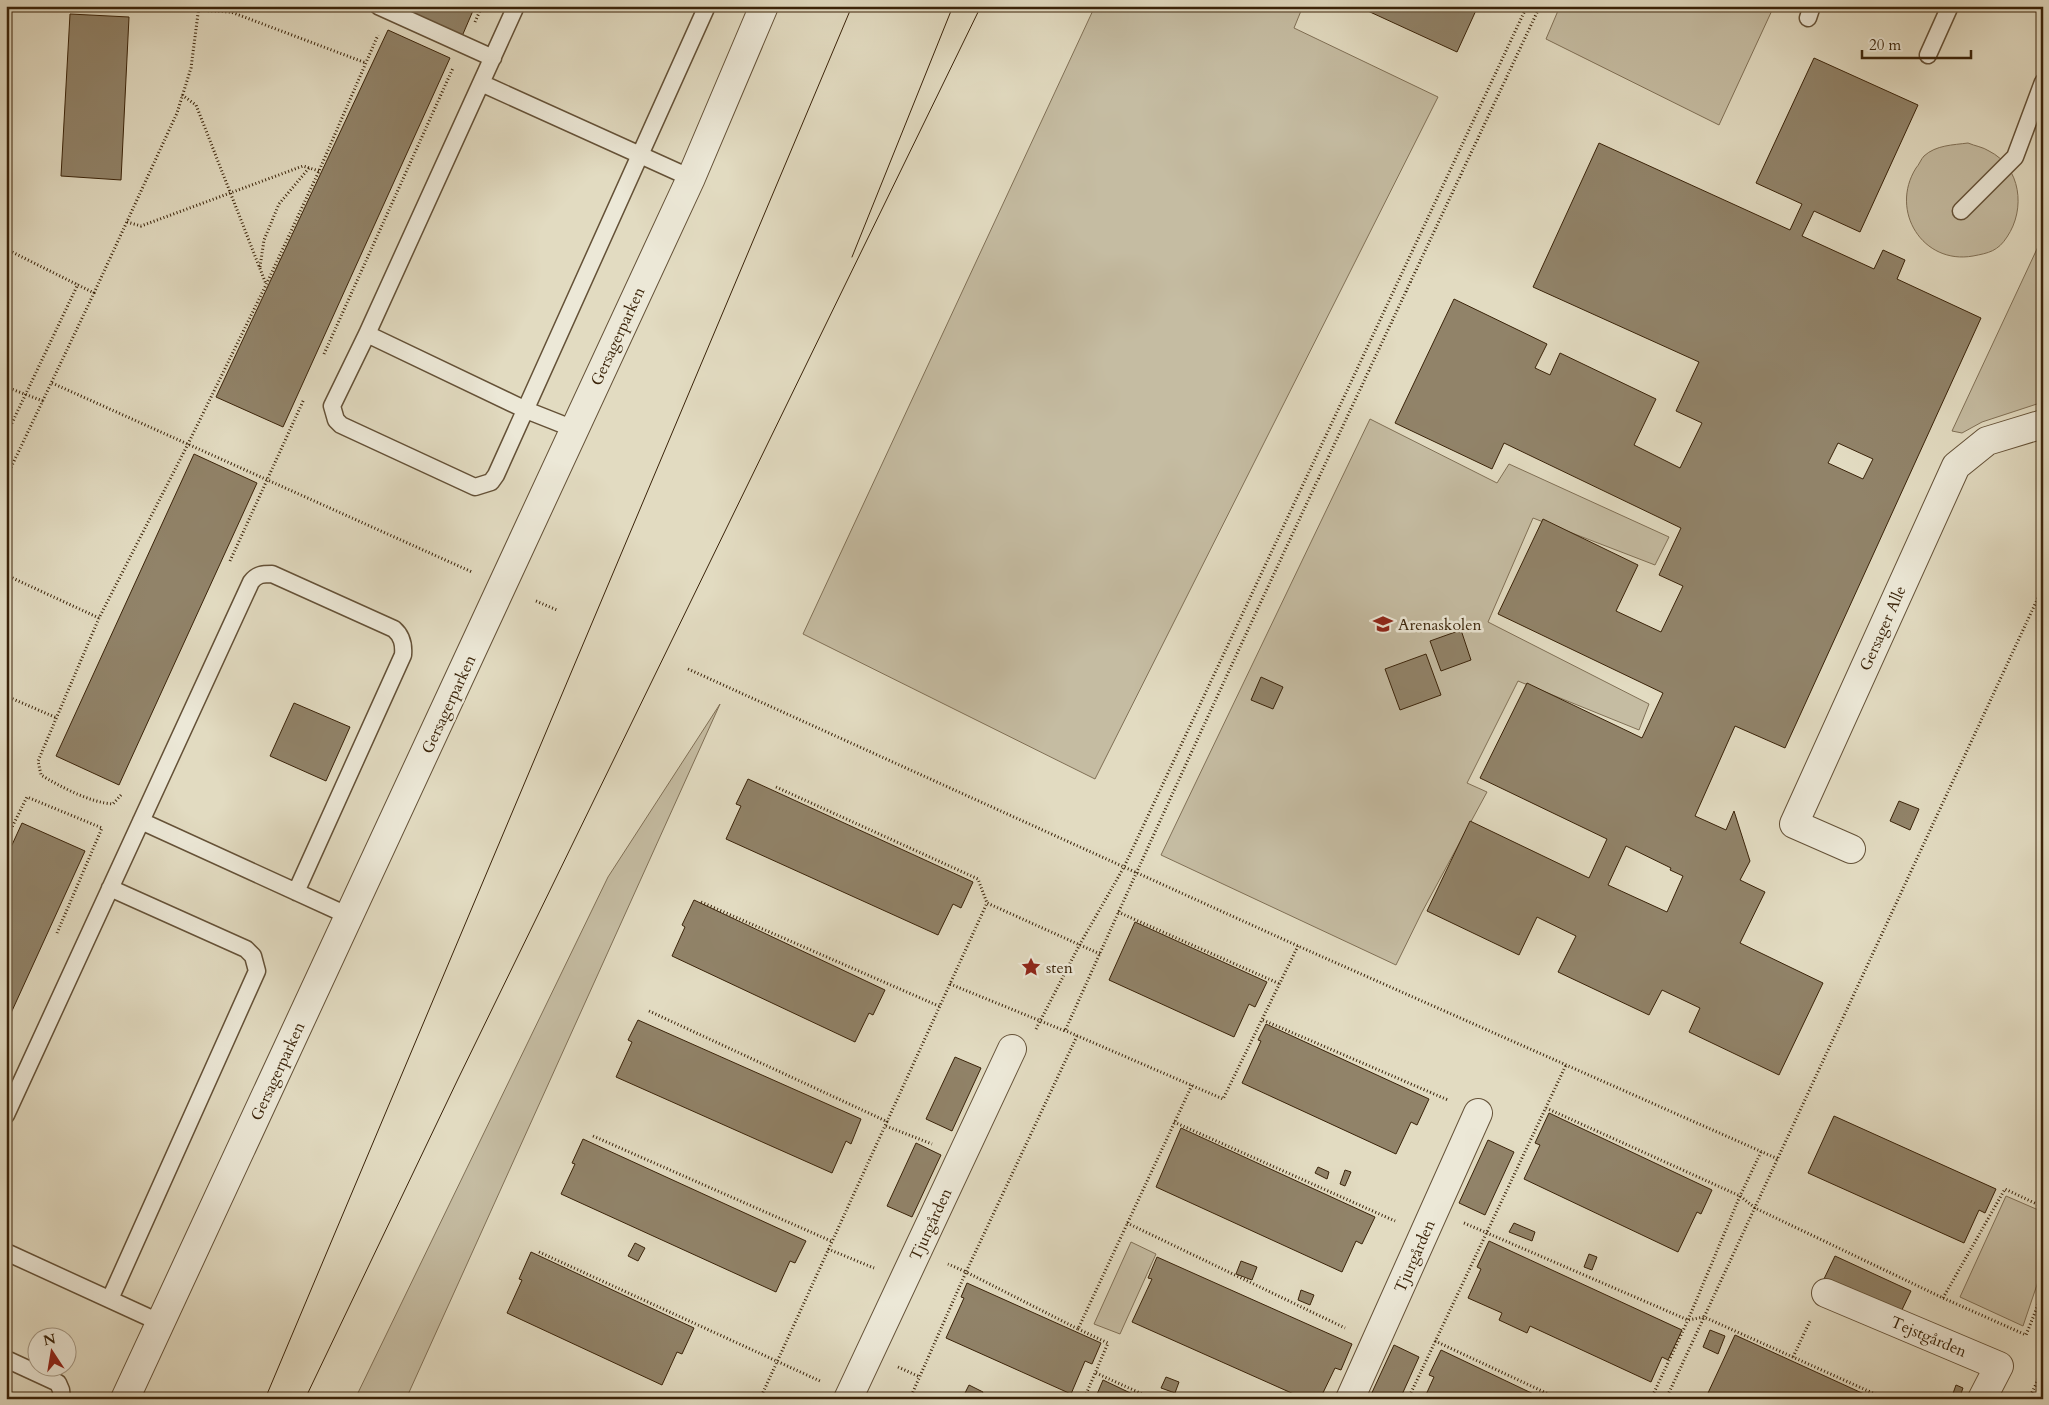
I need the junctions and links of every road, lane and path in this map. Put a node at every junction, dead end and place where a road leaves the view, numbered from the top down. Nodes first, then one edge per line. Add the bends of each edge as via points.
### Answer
1 (124, 6) edge
2 (482, 6) edge
3 (516, 6) edge
4 (707, 6) edge
5 (1527, 6) edge
6 (1540, 6) edge
7 (1950, 6) edge
8 (761, 7) edge
9 (198, 8) edge
10 (383, 8) edge
11 (464, 45) junction
12 (1928, 55) dead end
13 (493, 58) junction
14 (366, 63) junction
15 (2043, 82) edge
16 (481, 83) junction
17 (182, 95) junction
18 (640, 155) junction
19 (309, 168) junction
20 (319, 171) junction
21 (691, 178) junction
22 (230, 193) junction
23 (1961, 210) dead end
24 (127, 222) junction
25 (6, 249) edge
26 (260, 267) junction
27 (78, 284) junction
28 (266, 285) junction
29 (94, 293) junction
30 (367, 334) junction
31 (320, 362) dead end
32 (52, 383) junction
33 (6, 387) edge
34 (25, 395) junction
35 (304, 398) dead end
36 (43, 401) junction
37 (526, 410) junction
38 (2043, 424) edge
39 (6, 427) edge
40 (574, 429) junction
41 (188, 444) junction
42 (6, 478) edge
43 (267, 480) junction
44 (230, 562) dead end
45 (473, 573) dead end
46 (6, 575) edge
47 (2043, 586) edge
48 (536, 601) dead end
49 (557, 610) dead end
50 (99, 618) junction
51 (688, 669) dead end
52 (6, 696) edge
53 (57, 718) junction
54 (776, 786) dead end
55 (127, 789) dead end
56 (141, 821) junction
57 (8, 832) edge
58 (6, 838) edge
59 (1851, 849) dead end
60 (1124, 867) junction
61 (1136, 872) junction
62 (110, 888) junction
63 (296, 892) junction
64 (701, 902) dead end
65 (987, 903) junction
66 (1118, 912) junction
67 (349, 916) junction
68 (54, 939) dead end
69 (1080, 944) junction
70 (1298, 946) junction
71 (1100, 954) junction
72 (950, 984) junction
73 (1280, 984) junction
74 (941, 1007) junction
75 (649, 1011) dead end
76 (1041, 1020) junction
77 (1263, 1020) junction
78 (1077, 1036) junction
79 (1012, 1049) joint
80 (1566, 1065) junction
81 (1192, 1085) junction
82 (1546, 1108) junction
83 (1478, 1113) joint
84 (6, 1115) edge
85 (888, 1122) junction
86 (1174, 1122) junction
87 (886, 1126) junction
88 (593, 1136) dead end
89 (1761, 1152) junction
90 (962, 1155) junction
91 (1778, 1159) junction
92 (1740, 1196) junction
93 (2043, 1197) edge
94 (2038, 1205) junction
95 (2043, 1207) edge
96 (1755, 1208) junction
97 (1428, 1222) junction
98 (1127, 1223) junction
99 (1486, 1232) junction
100 (831, 1241) junction
101 (828, 1249) junction
102 (918, 1250) junction
103 (6, 1252) edge
104 (539, 1252) dead end
105 (966, 1272) junction
106 (903, 1281) junction
107 (1826, 1293) joint
108 (2043, 1294) edge
109 (1943, 1298) junction
110 (110, 1299) junction
111 (2042, 1300) edge
112 (1704, 1317) junction
113 (1688, 1320) junction
114 (161, 1323) junction
115 (1078, 1329) junction
116 (1434, 1341) junction
117 (1375, 1342) junction
118 (1793, 1357) junction
119 (6, 1359) edge
120 (777, 1362) junction
121 (2043, 1369) edge
122 (1096, 1373) junction
123 (849, 1396) edge
124 (62, 1399) edge
125 (125, 1399) edge
126 (760, 1399) edge
127 (923, 1399) edge
128 (1084, 1399) edge
129 (1153, 1399) edge
130 (1350, 1399) edge
131 (1408, 1399) edge
132 (1559, 1399) edge
133 (1651, 1399) edge
134 (1666, 1399) edge
135 (1886, 1399) edge
136 (1982, 1399) edge
137 (2029, 1399) edge

1 - 9 path
2 - 11 path
3 - 13 lane
4 - 18 lane
5 - 60 path
6 - 61 path
7 - 12 lane
8 - 21 street, Gersagerparken
9 - 14 path via 231,12
9 - 17 path via 191,68
10 - 11 lane
10 - 14 path
11 - 13 lane
11 - 31 path
13 - 16 lane
14 - 20 path
15 - 23 lane via 2015,158
16 - 18 lane
16 - 30 lane
17 - 22 path via 196,105
17 - 24 path via 177,113
18 - 21 lane
18 - 37 lane
19 - 20 path
19 - 22 path via 303,166
19 - 26 path via 280,204 264,240
20 - 28 path
21 - 40 street, Gersagerparken
22 - 24 path via 141,226
22 - 26 path
24 - 29 path
25 - 27 path
26 - 28 path
27 - 29 path
27 - 34 path
28 - 41 path
29 - 32 path
30 - 37 lane
30 - 37 lane via 332,406 341,425 475,487 491,482 496,475
32 - 36 path
32 - 41 path
33 - 34 path
34 - 36 path
34 - 39 path via 11,425
35 - 43 path
36 - 42 path
37 - 40 lane
38 - 59 street, Gersager Alle via 1987,440 1956,466 1798,815 1794,824
40 - 67 street, Gersagerparken
41 - 43 path
41 - 50 path
43 - 44 path
43 - 45 path
46 - 50 path
47 - 91 path
48 - 49 path
50 - 53 path
51 - 60 path
52 - 53 path
53 - 55 path via 38,761 41,775 103,804 113,804
54 - 65 path via 978,879
56 - 62 lane
56 - 63 lane
56 - 63 lane via 254,577 272,574 394,629 403,641 403,655
57 - 58 path
57 - 68 path via 27,797 102,828
60 - 61 path
60 - 69 path
61 - 66 path
61 - 70 path
62 - 84 lane
62 - 110 lane via 246,949 253,956 257,971
63 - 67 lane
64 - 74 path
65 - 69 path
65 - 72 path
66 - 71 path
66 - 73 path
67 - 114 street, Gersagerparken
69 - 71 path
69 - 76 path
70 - 73 path
70 - 80 path
71 - 76 path via 1065,1030
72 - 74 path
72 - 76 path
73 - 77 path
74 - 85 path
75 - 85 path
76 - 78 path
76 - 79 path via 1032,1036
77 - 81 path via 1223,1099
77 - 83 path
78 - 81 path
78 - 105 path
79 - 90 street, Tjurgården
80 - 82 path
80 - 89 path
81 - 86 path
82 - 92 path
82 - 99 path
83 - 97 street, Tjurgården
85 - 87 path
86 - 97 path
86 - 98 path
87 - 90 path
87 - 100 path
88 - 100 path
89 - 91 path
89 - 92 path
90 - 102 street, Tjurgården
91 - 96 path
92 - 96 path
92 - 113 path
93 - 94 path
94 - 95 path
94 - 109 path via 2005,1189
96 - 109 path
96 - 112 path
97 - 99 path
97 - 117 street, Tjurgården
98 - 115 path
98 - 117 path
99 - 113 path
99 - 116 path
100 - 101 path
101 - 106 path
101 - 120 path
102 - 105 path
102 - 106 street, Tjurgården
103 - 110 lane
104 - 120 path
105 - 115 path
105 - 127 path via 912,1394
106 - 123 street, Tjurgården
107 - 118 path
107 - 136 street, Tejstgården via 1999,1366
108 - 111 path
109 - 111 path via 2026,1335
110 - 114 lane
112 - 113 path
112 - 118 path
112 - 134 path
113 - 133 path
114 - 125 street, Gersagerparken
115 - 122 path via 1108,1343
116 - 131 path
116 - 132 path
117 - 130 street, Tjurgården
118 - 135 path
119 - 124 lane via 58,1383
120 - 123 path
120 - 126 path
121 - 137 path
122 - 128 path
122 - 129 path

